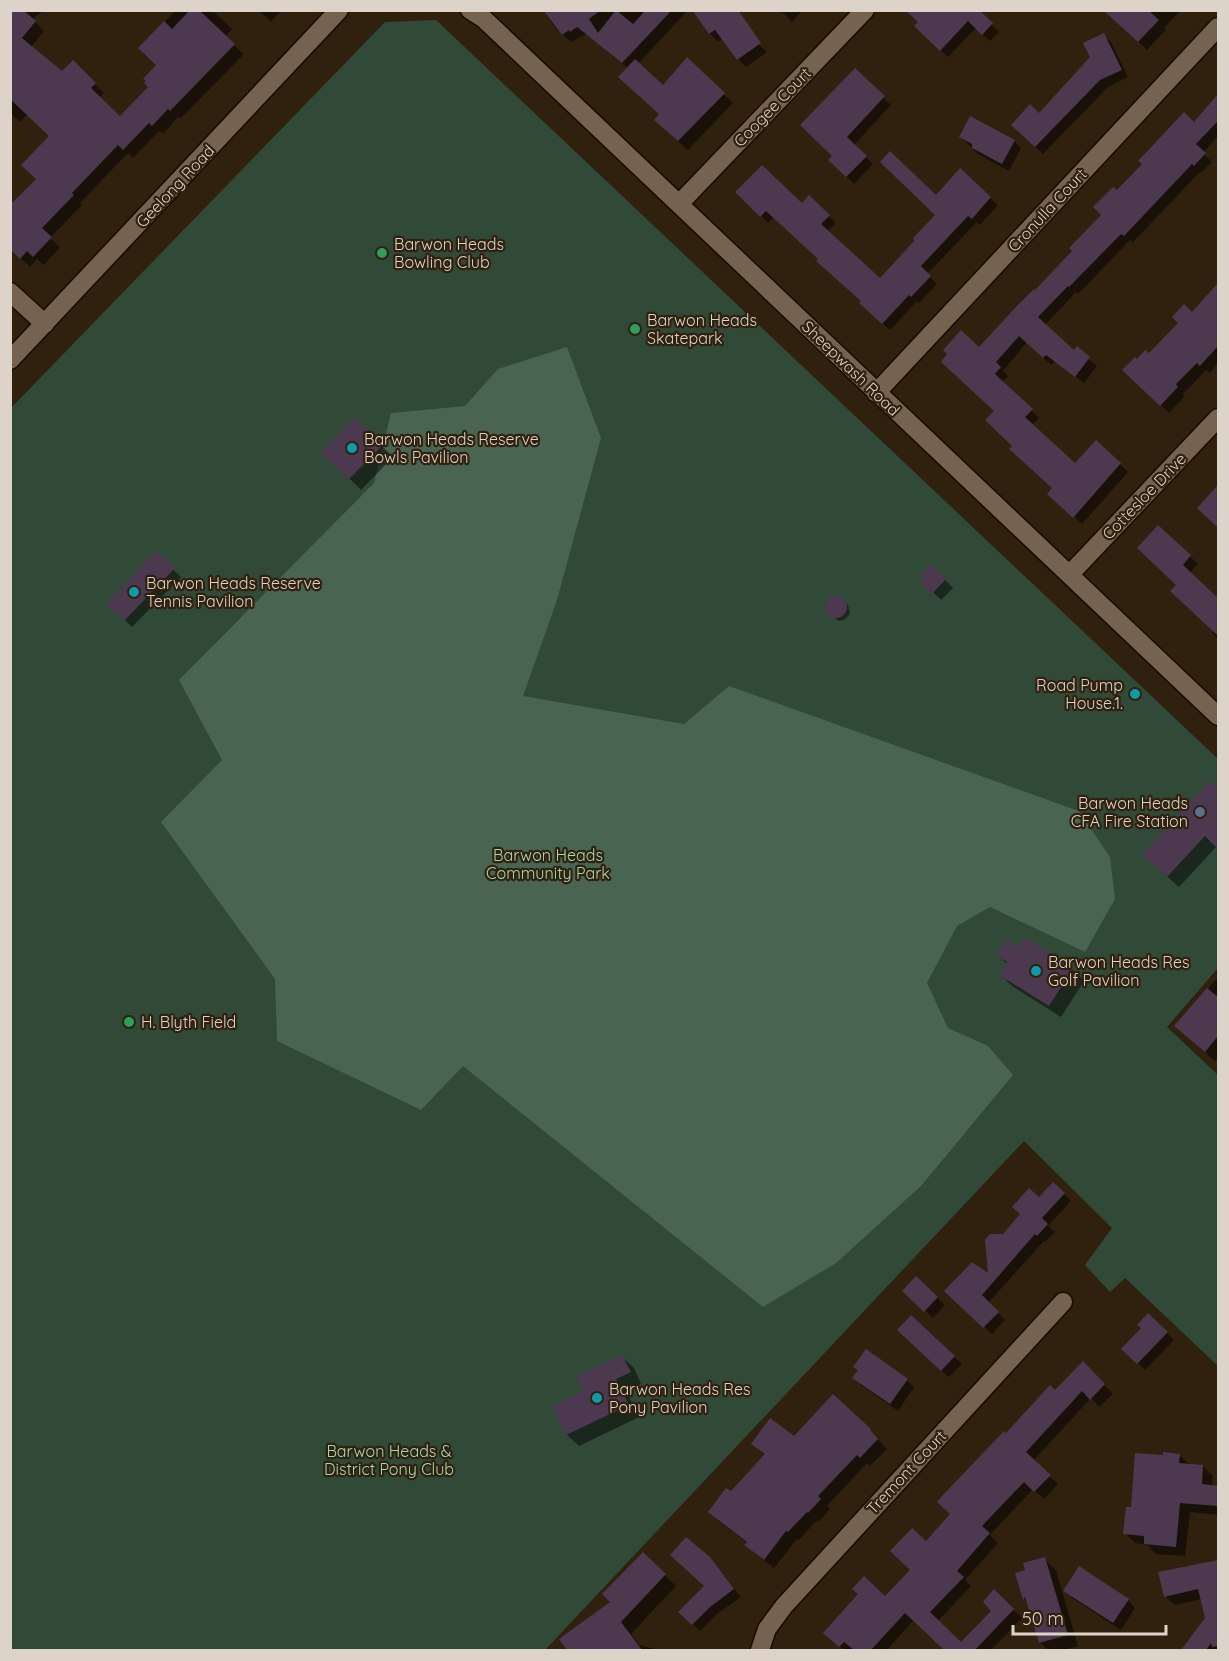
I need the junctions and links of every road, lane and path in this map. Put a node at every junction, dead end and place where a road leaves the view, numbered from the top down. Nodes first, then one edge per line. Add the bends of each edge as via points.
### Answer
1 (865, 10) edge
2 (339, 11) edge
3 (477, 13) edge
4 (1218, 27) edge
5 (679, 204) junction
6 (10, 292) edge
7 (45, 324) junction
8 (10, 360) edge
9 (876, 393) junction
10 (1218, 418) edge
11 (1070, 574) junction
12 (1218, 716) edge
13 (1063, 1302) dead end
14 (760, 1650) edge

1 - 5 street, Coogee Court
2 - 7 street, Geelong Road
3 - 5 street, Sheepwash Road
4 - 9 street, Cronulla Court
5 - 9 street, Sheepwash Road
6 - 7 street
7 - 8 street, Geelong Road
9 - 11 street, Sheepwash Road
10 - 11 street, Cottesloe Drive
11 - 12 street, Sheepwash Road
13 - 14 street, Tremont Court via 784,1606 767,1629

